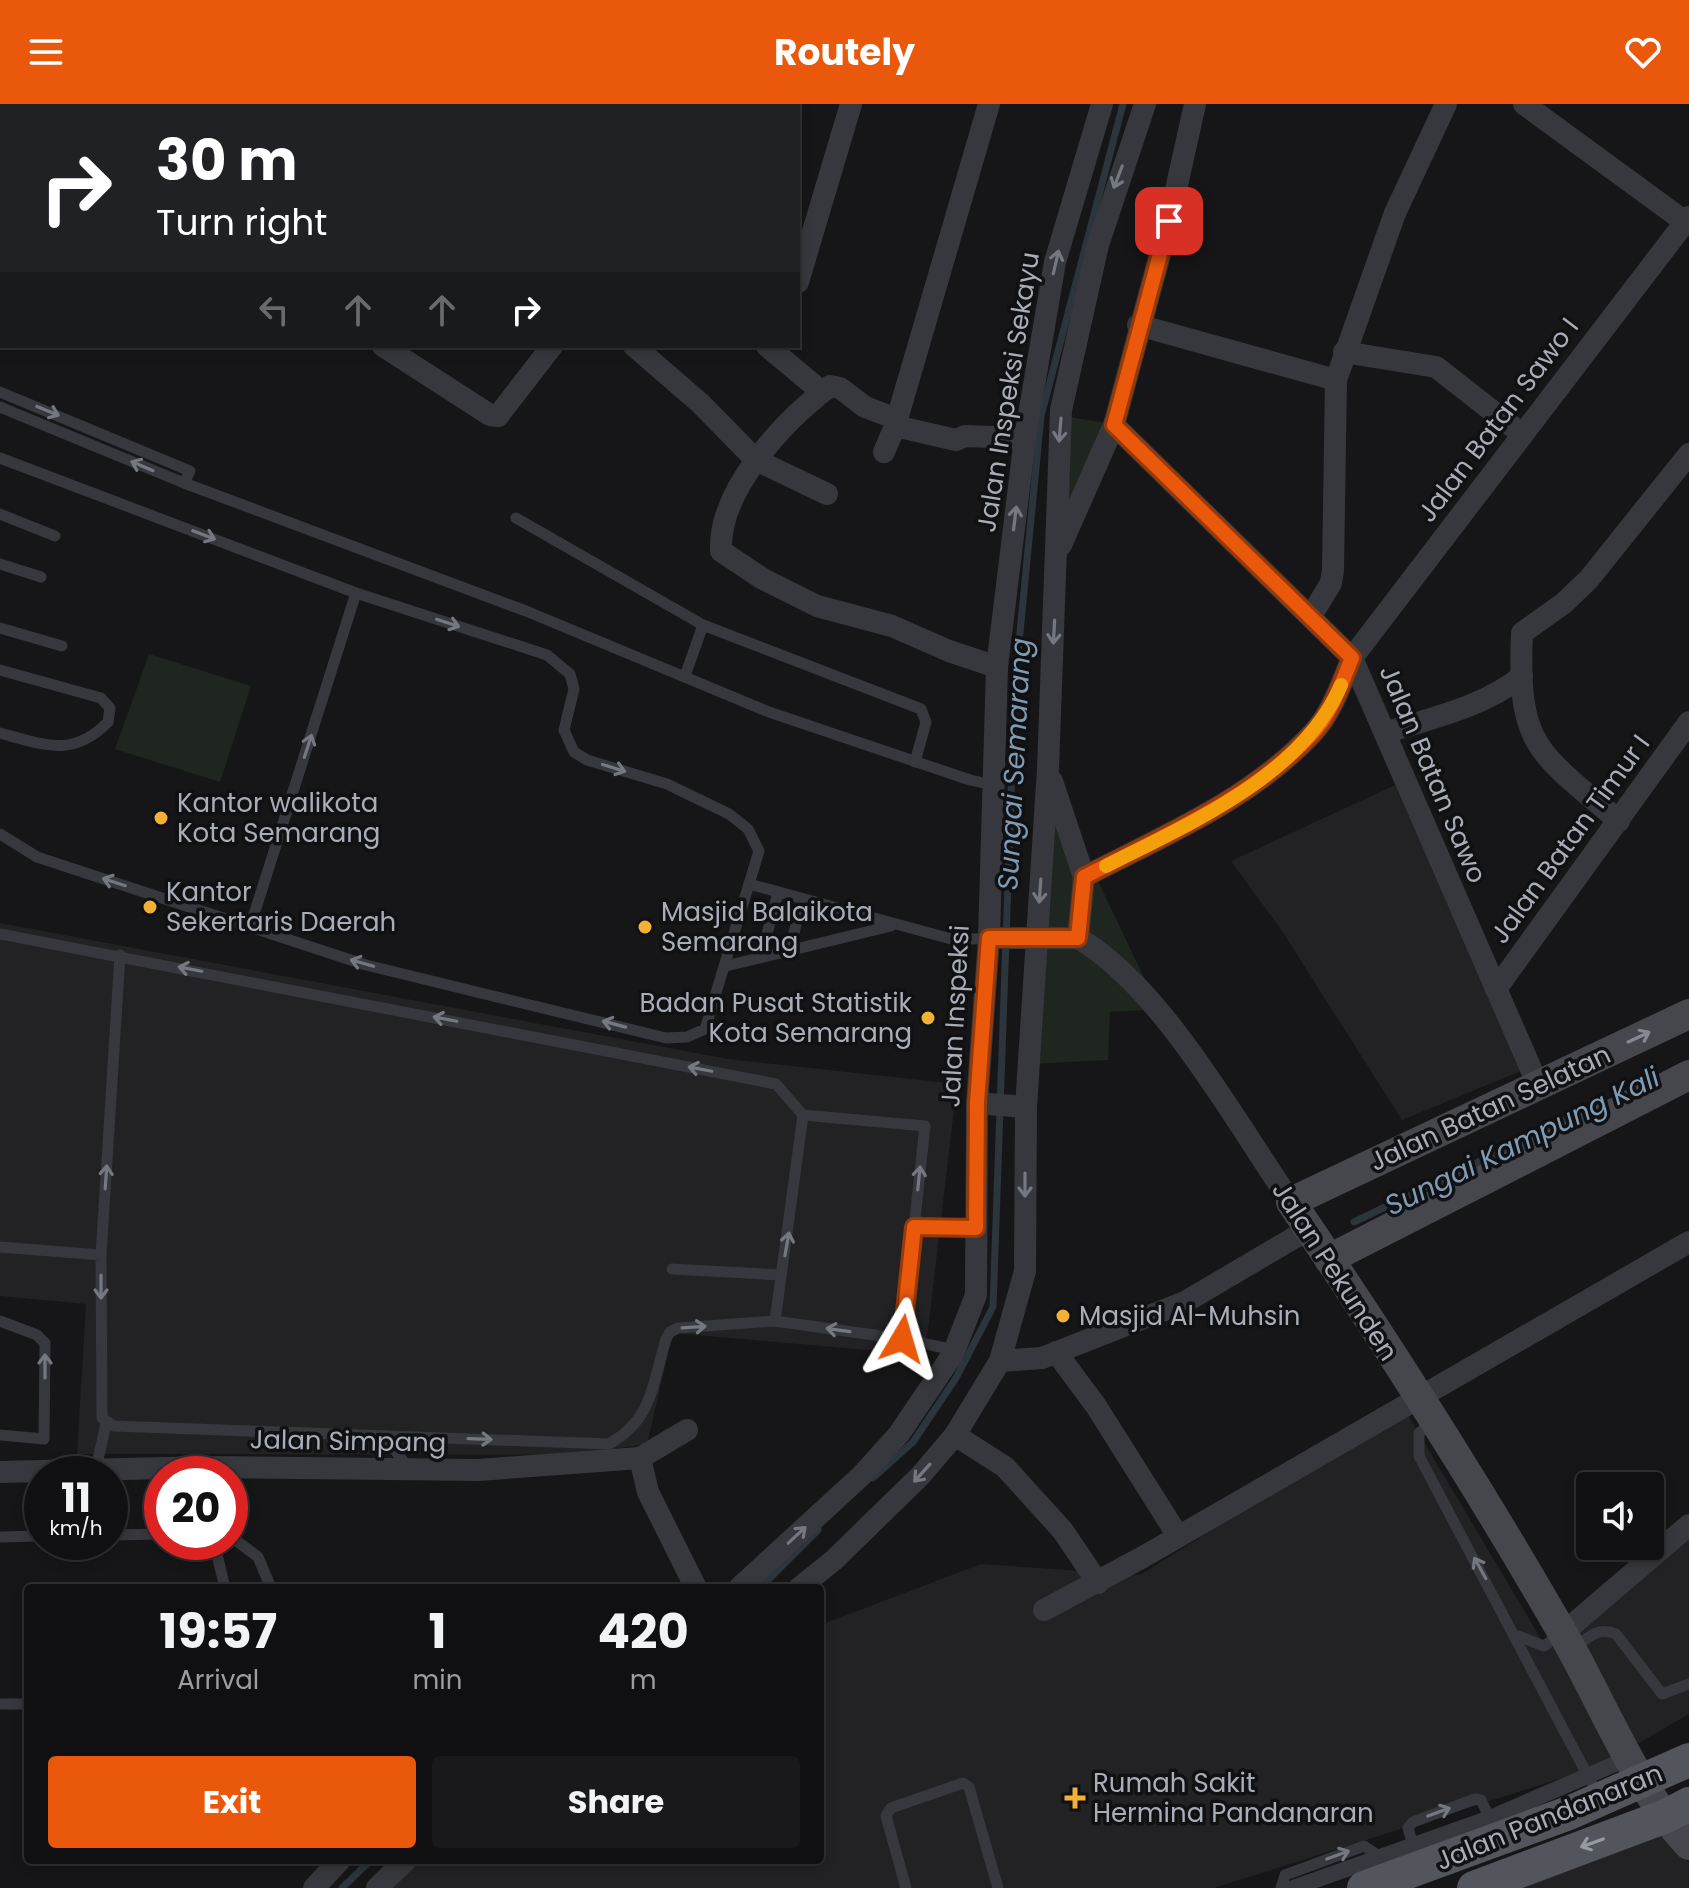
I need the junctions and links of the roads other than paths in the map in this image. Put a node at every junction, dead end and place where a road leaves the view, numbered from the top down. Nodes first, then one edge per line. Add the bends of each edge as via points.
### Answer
1 (851, 104) edge
2 (989, 104) edge
3 (1102, 104) edge
4 (1145, 104) edge
5 (1195, 104) edge
6 (1446, 104) edge
7 (1524, 104) edge
8 (1686, 219) edge
9 (800, 275) edge
10 (1138, 325) junction
11 (386, 348) edge
12 (550, 348) edge
13 (640, 348) edge
14 (769, 348) edge
15 (1344, 352) junction
16 (1336, 380) junction
17 (0, 392) edge
18 (822, 392) junction
19 (0, 407) edge
20 (896, 422) junction
21 (1114, 425) junction
22 (1522, 434) junction
23 (1025, 438) junction
24 (884, 452) dead end
25 (1689, 454) edge
26 (0, 458) edge
27 (756, 460) junction
28 (184, 483) junction
29 (827, 494) dead end
30 (0, 514) edge
31 (516, 518) dead end
32 (55, 536) dead end
33 (1058, 554) junction
34 (0, 564) edge
35 (41, 577) dead end
36 (356, 593) junction
37 (1311, 616) junction
38 (703, 625) junction
39 (0, 628) edge
40 (62, 646) dead end
41 (1352, 658) junction
42 (997, 667) junction
43 (0, 670) edge
44 (685, 676) junction
45 (1522, 676) junction
46 (997, 695) joint
47 (1689, 722) edge
48 (0, 733) edge
49 (1385, 733) junction
50 (915, 762) junction
51 (1048, 769) junction
52 (993, 785) junction
53 (1619, 821) junction
54 (0, 834) edge
55 (1084, 877) junction
56 (749, 884) junction
57 (778, 893) junction
58 (802, 900) junction
59 (896, 925) junction
60 (250, 927) junction
61 (0, 934) edge
62 (1030, 936) junction
63 (993, 937) junction
64 (1078, 938) junction
65 (790, 949) junction
66 (120, 955) junction
67 (761, 956) junction
68 (726, 966) junction
69 (1496, 989) junction
70 (1689, 1014) edge
71 (1689, 1075) edge
72 (1538, 1085) junction
73 (979, 1103) junction
74 (1021, 1107) junction
75 (803, 1115) junction
76 (1291, 1202) junction
77 (914, 1227) junction
78 (976, 1228) junction
79 (1309, 1229) junction
80 (1689, 1242) edge
81 (0, 1247) edge
82 (101, 1255) junction
83 (1329, 1259) junction
84 (672, 1269) dead end
85 (781, 1275) junction
86 (0, 1321) edge
87 (775, 1321) junction
88 (902, 1339) junction
89 (955, 1350) junction
90 (1056, 1352) junction
91 (1000, 1361) junction
92 (1426, 1409) junction
93 (106, 1424) junction
94 (687, 1430) dead end
95 (0, 1435) edge
96 (955, 1435) junction
97 (385, 1436) junction
98 (99, 1456) edge
99 (640, 1458) junction
100 (409, 1470) junction
101 (24, 1471) edge
102 (248, 1471) edge
103 (0, 1472) edge
104 (1689, 1525) edge
105 (24, 1536) edge
106 (1178, 1536) junction
107 (0, 1537) edge
108 (248, 1550) edge
109 (218, 1560) edge
110 (1098, 1583) junction
111 (224, 1584) edge
112 (269, 1584) edge
113 (694, 1584) edge
114 (743, 1584) edge
115 (804, 1584) edge
116 (1044, 1610) dead end
117 (1517, 1636) junction
118 (1567, 1641) junction
119 (1689, 1684) edge
120 (0, 1704) edge
121 (24, 1704) edge
122 (1689, 1760) edge
123 (1638, 1770) junction
124 (1595, 1789) junction
125 (1677, 1810) edge
126 (1494, 1829) junction
127 (1689, 1845) edge
128 (1416, 1857) junction
129 (336, 1864) edge
130 (402, 1864) edge
131 (1375, 1876) edge
132 (314, 1888) edge
133 (377, 1888) edge
134 (906, 1888) edge
135 (998, 1888) edge
136 (1281, 1888) edge
137 (1293, 1888) edge
138 (1474, 1888) edge

1 - 9 street
2 - 20 street
23 -> 3 street, Jalan Inspeksi Sekayu via 1055,262
4 -> 33 street via 1113,189 1071,358 1058,446
5 - 10 street via 1169,221
6 - 15 street via 1395,213
7 - 8 street
8 - 22 street, Jalan Batan Sawo I
10 - 16 street
10 - 21 street
11 - 12 street via 498,416
13 - 27 street
14 - 18 street
15 - 16 street
15 - 22 street via 1436,367
16 - 37 street via 1333,570
17 -> 28 lane via 190,471
18 - 20 street via 836,385
18 - 27 street
28 -> 19 lane
20 - 23 street via 956,440
20 - 24 street
21 - 33 street
21 - 37 street, Jalan Batan Sawo
22 - 41 street, Jalan Batan Sawo I
42 -> 23 street, Jalan Inspeksi Sekayu
25 - 45 street via 1589,579 1524,629
26 -> 36 lane
27 - 29 street
27 - 42 street via 734,491 722,534 724,554 817,606 892,626
28 - 44 lane
30 - 32 lane
31 - 38 lane
33 -> 51 street
34 - 35 lane
36 -> 56 lane via 547,655 570,674 574,689 564,730 574,752 667,784 729,814 748,829 759,851
60 -> 36 lane
37 - 41 street, Jalan Batan Sawo
38 - 44 lane
38 - 50 lane via 921,709 926,722
39 - 40 lane
41 - 49 street, Jalan Batan Sawo
41 - 55 street, Jalan Batan Sawo I via 1331,708 1293,751 1230,802
42 - 46 street, Jalan Inspeksi Sekayu
43 - 48 lane via 101,698 110,708 108,722 79,745 45,746
44 - 50 lane via 769,712
45 - 49 street via 1476,703
45 - 53 street via 1524,717 1538,748
46 - 52 street, Jalan Inspeksi
47 - 53 street, Jalan Batan Timur I
49 - 69 street, Jalan Batan Sawo
50 - 52 lane
51 - 55 street
51 -> 62 street
52 - 63 street, Jalan Inspeksi
53 - 69 street, Jalan Batan Timur I
60 -> 54 lane via 37,857
55 - 64 street
56 - 57 lane
56 - 68 lane
57 - 58 lane
57 - 67 lane
58 - 59 lane
58 - 65 lane
59 - 63 lane via 955,940
59 - 65 lane
68 -> 60 lane via 705,1029 666,1038 366,965
61 - 66 lane
62 - 63 street
62 - 64 street
62 - 74 street
63 - 73 street, Jalan Inspeksi
64 - 76 street, Jalan Pekunden via 1104,953 1162,1014
65 - 67 lane
75 -> 66 lane via 776,1084
82 -> 66 lane
67 - 68 lane
69 - 72 street, Jalan Batan Sawo
72 -> 70 main road, Jalan Batan Selatan
71 - 83 main road
72 - 76 main road, Jalan Batan Selatan
73 - 74 street
73 - 78 street, Jalan Inspeksi
74 -> 91 street via 1025,1271
77 -> 75 lane via 925,1126
85 -> 75 lane
76 - 79 main road, Jalan Pekunden
77 - 78 lane
77 - 88 lane
78 - 89 street, Jalan Inspeksi via 976,1295
79 - 83 main road, Jalan Pekunden
79 - 90 street via 1185,1302
80 - 92 street
81 - 82 lane
82 -> 93 lane
83 - 92 main road, Jalan Pekunden
84 - 85 lane
85 - 87 lane
95 -> 86 lane via 44,1439 45,1343
88 -> 87 lane
97 -> 87 lane via 609,1444 631,1432 644,1415 670,1332
88 - 89 lane
114 -> 89 street, Jalan Inspeksi via 862,1475 899,1434
90 - 91 street
90 - 106 street
91 - 96 street
92 - 106 street
117 -> 92 lane via 1419,1456
92 - 118 main road, Jalan Pekunden
93 - 97 lane
93 - 98 lane
94 - 99 street, Jalan Simpang
96 - 110 street via 1015,1478 1063,1531
96 -> 115 street via 899,1497
97 - 100 lane
99 - 100 street, Jalan Simpang
99 - 113 street via 648,1492
100 - 102 street, Jalan Simpang
101 - 103 street, Jalan Simpang
104 - 118 street
105 - 107 lane
106 - 110 street
108 - 112 lane via 258,1557
109 - 111 lane
110 - 116 street
117 - 118 lane via 1544,1646
117 - 124 lane
118 - 119 lane via 1606,1630 1616,1634 1662,1694
118 - 123 main road, Jalan Pekunden
120 - 121 lane
122 - 123 main road, Jalan Pandanaran
123 - 124 main road, Jalan Pandanaran
123 - 125 main road, Jalan Pekunden
124 - 126 main road, Jalan Pandanaran
125 - 127 main road, Jalan Pekunden
125 -> 138 main road, Jalan Pandanaran
126 - 128 main road, Jalan Pandanaran
128 -> 126 lane via 1408,1828 1413,1822 1475,1799 1481,1800
128 - 131 main road, Jalan Pandanaran
129 - 132 street
130 - 133 street
136 -> 131 lane via 1285,1875 1364,1846
131 - 137 street
134 - 135 lane via 886,1816 891,1808 963,1783 969,1787

